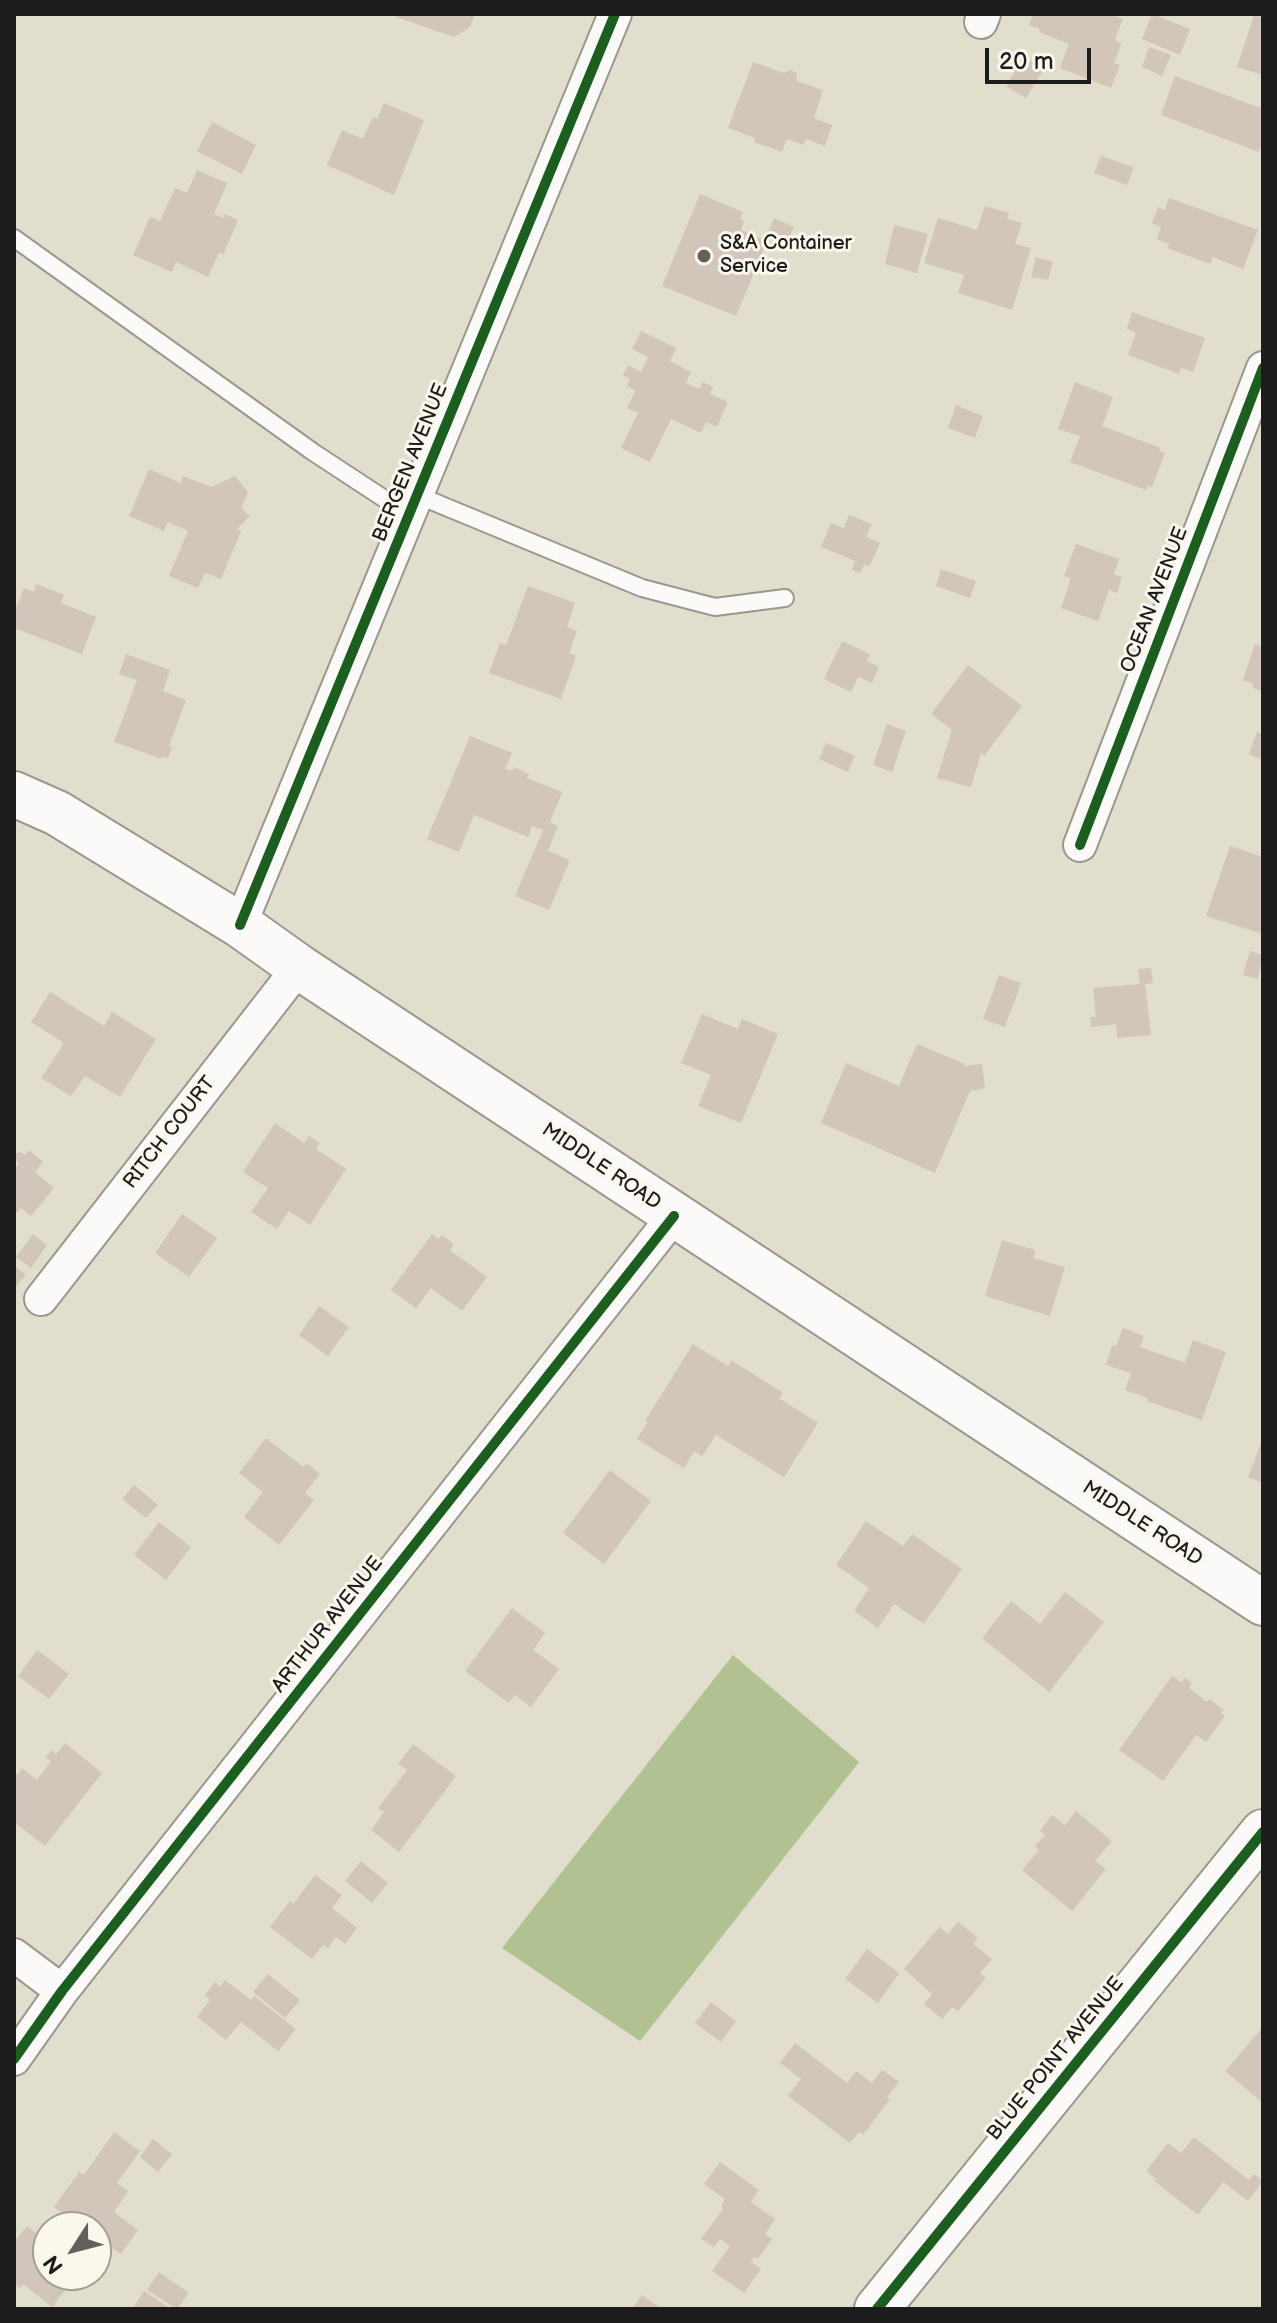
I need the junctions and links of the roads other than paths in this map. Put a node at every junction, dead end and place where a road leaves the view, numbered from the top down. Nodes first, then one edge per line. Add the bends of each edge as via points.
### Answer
1 (615, 14) edge
2 (14, 238) edge
3 (1263, 368) edge
4 (413, 505) junction
5 (785, 598) dead end
6 (14, 794) edge
7 (1080, 845) dead end
8 (240, 925) junction
9 (299, 967) junction
10 (674, 1216) junction
11 (41, 1299) dead end
12 (1263, 1603) edge
13 (1263, 1832) edge
14 (14, 1955) edge
15 (62, 1991) junction
16 (14, 2059) edge
17 (877, 2309) edge

1 - 4 street, BERGEN AVENUE
2 - 4 lane via 313,452
3 - 7 street, OCEAN AVENUE
4 - 5 lane via 642,588 715,607
4 - 8 street, BERGEN AVENUE
6 - 8 main road, MIDDLE ROAD via 57,813
8 - 9 main road, MIDDLE ROAD
9 - 10 main road, MIDDLE ROAD
9 - 11 street, RITCH COURT
10 - 12 main road, MIDDLE ROAD
10 - 15 street, ARTHUR AVENUE
13 - 17 main road, BLUE POINT AVENUE
14 - 15 street
15 - 16 street, ARTHUR AVENUE

